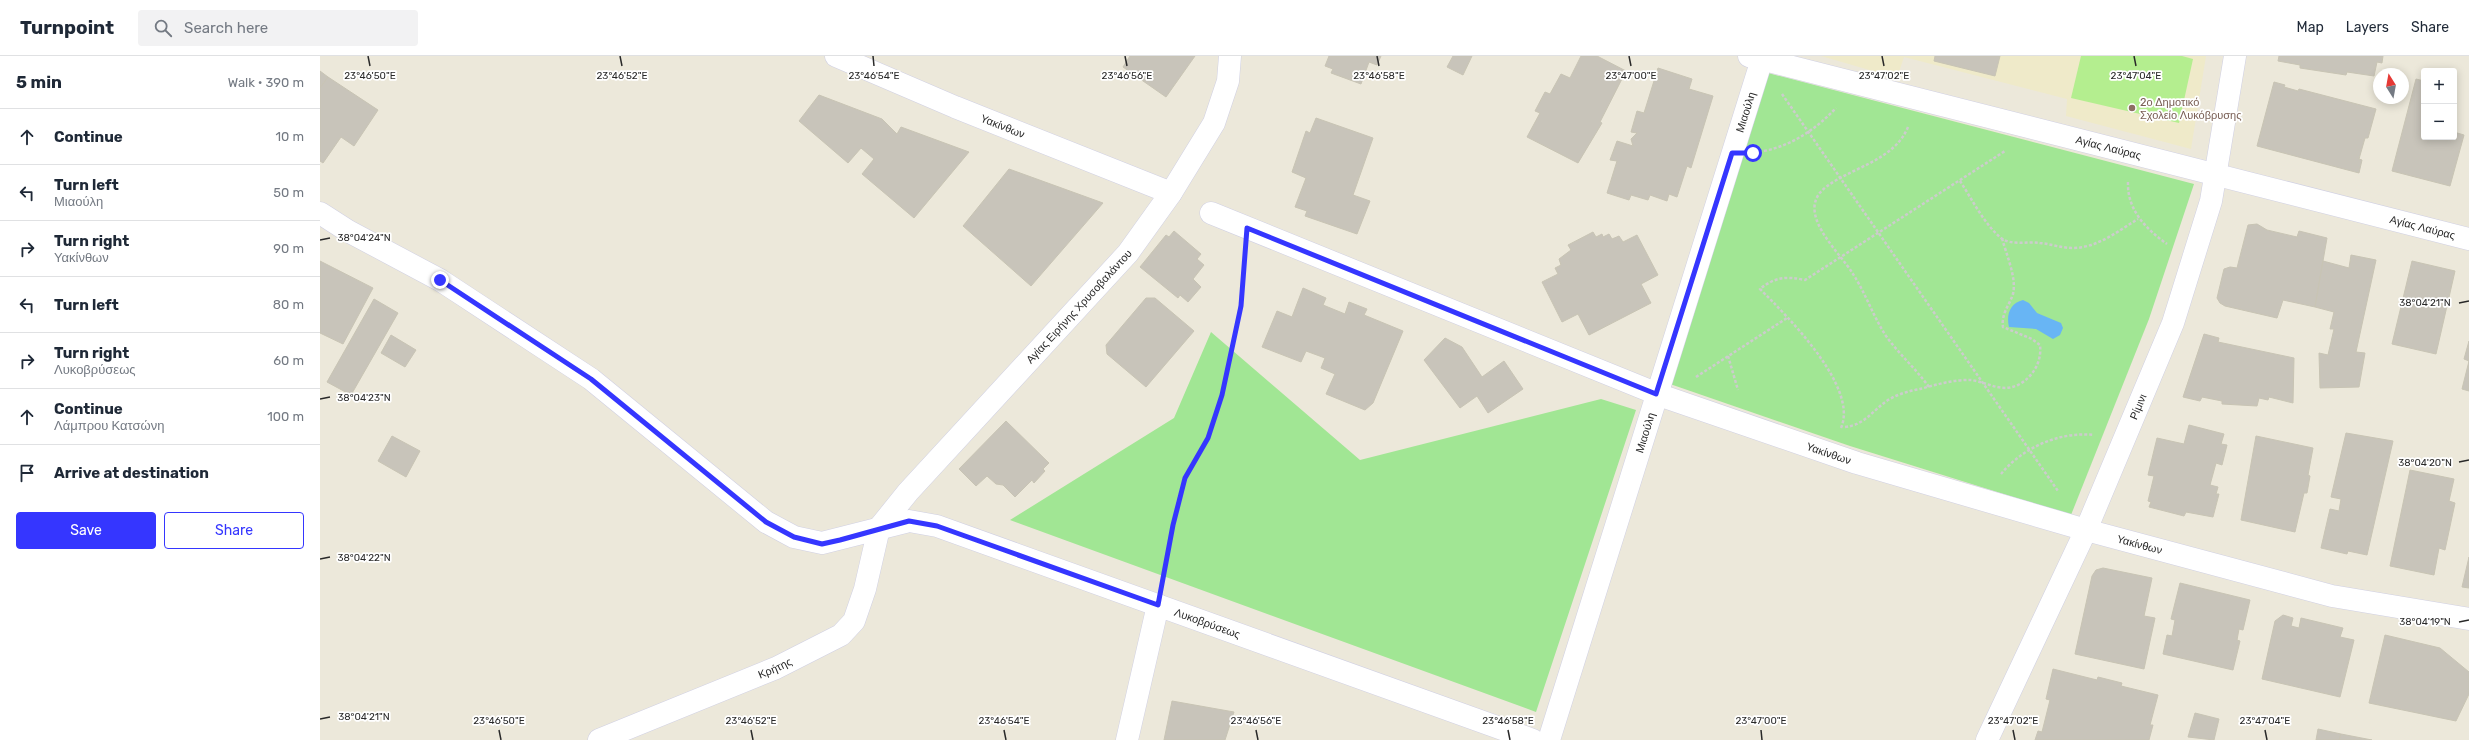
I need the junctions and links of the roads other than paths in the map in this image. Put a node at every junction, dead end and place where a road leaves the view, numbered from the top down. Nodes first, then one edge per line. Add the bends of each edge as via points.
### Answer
1 (836, 56) edge
2 (1230, 56) edge
3 (2235, 56) edge
4 (1758, 57) edge
5 (2216, 176) junction
6 (1171, 193) junction
7 (320, 213) edge
8 (1211, 213) dead end
9 (2469, 239) edge
10 (1661, 396) junction
11 (879, 528) junction
12 (2086, 530) junction
13 (1158, 605) junction
14 (2469, 619) edge
15 (599, 740) edge
16 (1127, 740) edge
17 (1533, 740) edge
18 (1550, 740) edge
19 (1987, 740) edge

1 - 6 street, Υακίνθων via 955,107
2 - 6 street, Αγίας Ειρήνης Χρυσοβαλάντου via 1228,81 1214,123
3 - 5 street, Ρίμινι
4 - 5 street, Αγίας Λαύρας
4 - 10 street, Μιαούλη
5 - 9 street, Αγίας Λαύρας
5 - 12 street, Ρίμινι via 2196,252 2173,323
6 - 11 street, Αγίας Ειρήνης Χρυσοβαλάντου via 1128,253 913,486
7 - 11 street, Λυκοβρύσεως via 440,280 591,379 686,458 779,530 807,542 822,544
8 - 10 street, Υακίνθων
10 - 12 street, Υακίνθων via 1825,451
10 - 18 street, Μιαούλη
11 - 13 street, Λυκοβρύσεως via 909,521 937,526
11 - 15 street, Κρήτης via 854,621 841,634 776,668
12 - 14 street, Υακίνθων via 2332,596
12 - 19 street, Ρίμινι
13 - 16 street
13 - 17 street, Λυκοβρύσεως

